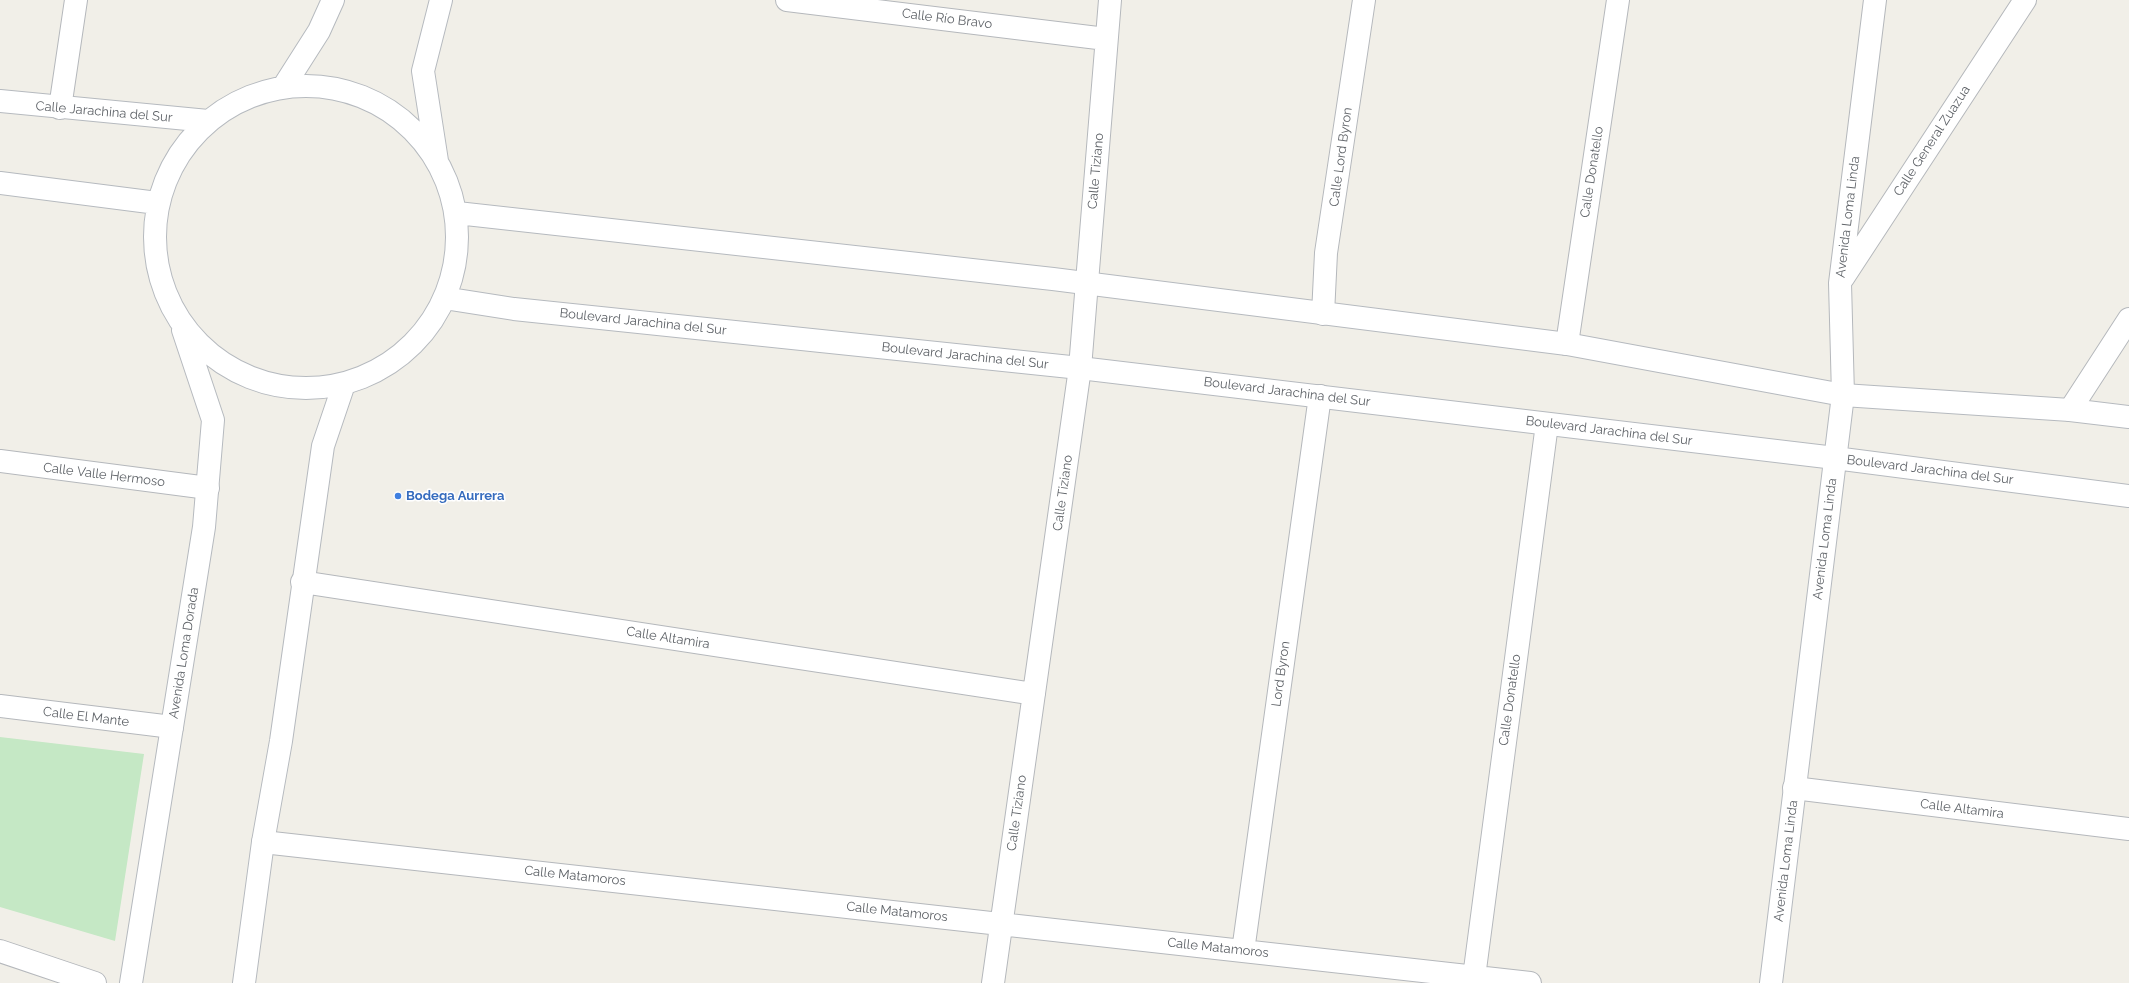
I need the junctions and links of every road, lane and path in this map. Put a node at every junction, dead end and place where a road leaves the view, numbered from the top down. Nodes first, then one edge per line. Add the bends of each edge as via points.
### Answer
1 (76, 0) edge
2 (333, 0) edge
3 (441, 0) edge
4 (787, 0) edge
5 (1110, 0) edge
6 (1364, 0) edge
7 (1618, 0) edge
8 (1876, 0) edge
9 (2025, 0) edge
10 (1106, 39) junction
11 (284, 86) junction
12 (0, 101) edge
13 (60, 108) junction
14 (208, 121) junction
15 (438, 161) junction
16 (0, 183) edge
17 (157, 203) junction
18 (457, 213) junction
19 (1087, 283) junction
20 (1840, 283) junction
21 (444, 298) junction
22 (1323, 314) junction
23 (2129, 320) edge
24 (182, 325) junction
25 (1567, 344) junction
26 (1080, 368) junction
27 (344, 384) junction
28 (1843, 395) junction
29 (1320, 396) junction
30 (2070, 410) junction
31 (2129, 417) edge
32 (1547, 424) junction
33 (1835, 458) junction
34 (0, 461) edge
35 (208, 488) junction
36 (2129, 496) edge
37 (302, 582) junction
38 (1034, 694) junction
39 (0, 706) edge
40 (172, 727) junction
41 (1794, 788) junction
42 (2129, 829) edge
43 (263, 842) junction
44 (1001, 924) junction
45 (0, 951) edge
46 (1243, 951) junction
47 (1474, 977) junction
48 (95, 983) edge
49 (131, 983) edge
50 (244, 983) edge
51 (993, 983) edge
52 (1530, 983) edge
53 (1771, 983) edge

1 - 13 street
2 - 11 street via 319,31
3 - 15 street via 423,71
4 - 10 street, Calle Río Bravo
5 - 10 street, Calle Tiziano
6 - 22 street, Calle Lord Byron via 1326,254
7 - 25 street, Calle Donatello
8 - 20 street, Avenida Loma Linda
9 - 20 street, Calle General Zuazua
10 - 19 street, Calle Tiziano
11 - 14 street via 244,98
11 - 15 street via 344,90 398,116
12 - 13 street, Calle Jarachina del Sur
13 - 14 street, Calle Jarachina del Sur
14 - 17 street via 175,158
15 - 18 street
16 - 17 street
17 - 24 street via 154,246 162,287
18 - 19 street
18 - 21 street via 455,269
19 - 22 street
19 - 26 street, Calle Tiziano
20 - 28 street, Avenida Loma Linda
21 - 26 street, Boulevard Jarachina del Sur via 514,309
21 - 27 street via 434,320 395,361
22 - 25 street
23 - 30 street
24 - 27 street via 214,358 254,379 298,389
24 - 35 street, Avenida Loma Dorada via 213,420
25 - 28 street
26 - 29 street, Boulevard Jarachina del Sur
26 - 38 street, Calle Tiziano
27 - 37 street via 323,446
28 - 30 street
28 - 33 street, Avenida Loma Linda
29 - 32 street, Boulevard Jarachina del Sur
29 - 46 street, Lord Byron
30 - 31 street
32 - 33 street, Boulevard Jarachina del Sur
32 - 47 street, Calle Donatello
33 - 36 street, Boulevard Jarachina del Sur
33 - 41 street, Avenida Loma Linda
34 - 35 street, Calle Valle Hermoso
35 - 40 street, Avenida Loma Dorada
37 - 38 street, Calle Altamira
37 - 43 street via 281,741
38 - 44 street, Calle Tiziano
39 - 40 street, Calle El Mante
40 - 49 street, Avenida Loma Dorada
41 - 42 street, Calle Altamira
41 - 53 street, Avenida Loma Linda
43 - 44 street, Calle Matamoros
43 - 50 street
44 - 46 street, Calle Matamoros
44 - 51 street, Calle Tiziano
45 - 48 street
46 - 47 street, Calle Matamoros
47 - 52 street, Calle Matamoros

